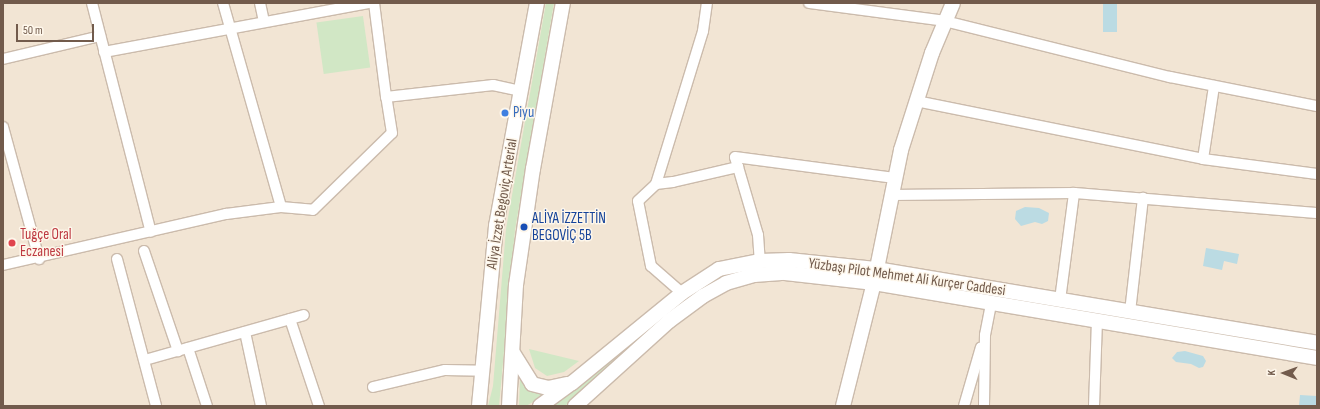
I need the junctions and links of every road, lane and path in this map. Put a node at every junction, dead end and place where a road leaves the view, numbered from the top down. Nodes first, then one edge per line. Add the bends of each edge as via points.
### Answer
1 (92, 3) edge
2 (223, 3) edge
3 (260, 3) edge
4 (369, 3) edge
5 (374, 3) edge
6 (537, 3) edge
7 (563, 3) edge
8 (707, 3) edge
9 (809, 3) edge
10 (945, 3) edge
11 (952, 3) edge
12 (945, 21) junction
13 (264, 22) junction
14 (231, 28) junction
15 (100, 36) junction
16 (104, 52) junction
17 (3, 59) edge
18 (1214, 86) junction
19 (521, 91) junction
20 (386, 97) junction
21 (916, 100) junction
22 (1317, 106) edge
23 (3, 127) edge
24 (1203, 159) junction
25 (738, 166) junction
26 (1317, 174) edge
27 (895, 178) junction
28 (656, 184) junction
29 (1074, 193) junction
30 (890, 194) junction
31 (1143, 198) junction
32 (281, 207) junction
33 (1317, 213) edge
34 (151, 232) junction
35 (144, 251) dead end
36 (39, 259) junction
37 (117, 259) dead end
38 (760, 261) junction
39 (3, 265) edge
40 (875, 276) junction
41 (682, 293) junction
42 (1060, 300) junction
43 (991, 303) junction
44 (1130, 312) junction
45 (304, 315) dead end
46 (290, 319) junction
47 (1097, 321) junction
48 (245, 332) junction
49 (985, 335) junction
50 (1317, 343) edge
51 (188, 348) junction
52 (512, 350) junction
53 (178, 351) junction
54 (1317, 358) edge
55 (145, 360) junction
56 (484, 371) junction
57 (572, 383) junction
58 (373, 387) dead end
59 (156, 406) edge
60 (207, 406) edge
61 (261, 406) edge
62 (318, 406) edge
63 (479, 406) edge
64 (509, 406) edge
65 (540, 406) edge
66 (575, 406) edge
67 (843, 406) edge
68 (964, 406) edge
69 (984, 406) edge
70 (1094, 406) edge

1 - 15 street
2 - 14 street
3 - 13 street
4 - 13 street
5 - 20 street
6 - 19 main road, Aliya İzzet Begoviç Arterial
7 - 52 main road, Aliya İzzet Begoviç Arterial via 532,176 516,285
8 - 28 street via 703,30
9 - 12 street
10 - 12 street
11 - 12 main road
12 - 18 street
12 - 21 main road
13 - 14 street
14 - 16 street
14 - 32 street
15 - 16 street
15 - 17 street
16 - 34 street
18 - 22 street
18 - 24 street
19 - 20 street via 494,85
19 - 56 main road, Aliya İzzet Begoviç Arterial via 496,226
20 - 32 street via 392,133 312,210
21 - 24 street
21 - 27 main road
23 - 36 street
24 - 26 street
25 - 27 street via 736,157
25 - 28 street
25 - 38 street via 758,235
27 - 30 main road
28 - 41 street via 638,201 651,266
29 - 30 street
29 - 31 street
29 - 42 street
30 - 40 main road
31 - 33 street
31 - 44 street
32 - 34 street via 226,214
34 - 36 street
35 - 53 street
36 - 39 street
37 - 55 street
38 - 40 main road, Yüzbaşı Pilot Mehmet Ali Kurçer Caddesi via 789,260
38 - 41 main road, Yüzbaşı Pilot Mehmet Ali Kurçer Caddesi via 719,269
40 - 42 main road, Yüzbaşı Pilot Mehmet Ali Kurçer Caddesi
40 - 43 main road, Yüzbaşı Pilot Mehmet Ali Kurçer Caddesi
40 - 66 main road, Yüzbaşı Pilot Mehmet Ali Kurçer Caddesi via 754,275 726,283 669,321
40 - 67 main road
41 - 57 main road, Yüzbaşı Pilot Mehmet Ali Kurçer Caddesi
42 - 44 main road, Yüzbaşı Pilot Mehmet Ali Kurçer Caddesi
43 - 47 main road, Yüzbaşı Pilot Mehmet Ali Kurçer Caddesi
43 - 49 street
44 - 50 main road, Yüzbaşı Pilot Mehmet Ali Kurçer Caddesi
45 - 46 street
46 - 48 street
46 - 62 street
47 - 54 main road, Yüzbaşı Pilot Mehmet Ali Kurçer Caddesi
47 - 70 street
48 - 51 street
48 - 61 street
49 - 68 street
49 - 69 street
51 - 53 street
51 - 60 street
52 - 57 main road via 532,384 548,388
52 - 64 main road, Aliya İzzet Begoviç Arterial
53 - 55 street
55 - 59 street
56 - 58 street via 445,370
56 - 63 main road, Aliya İzzet Begoviç Arterial
57 - 65 main road, Yüzbaşı Pilot Mehmet Ali Kurçer Caddesi

